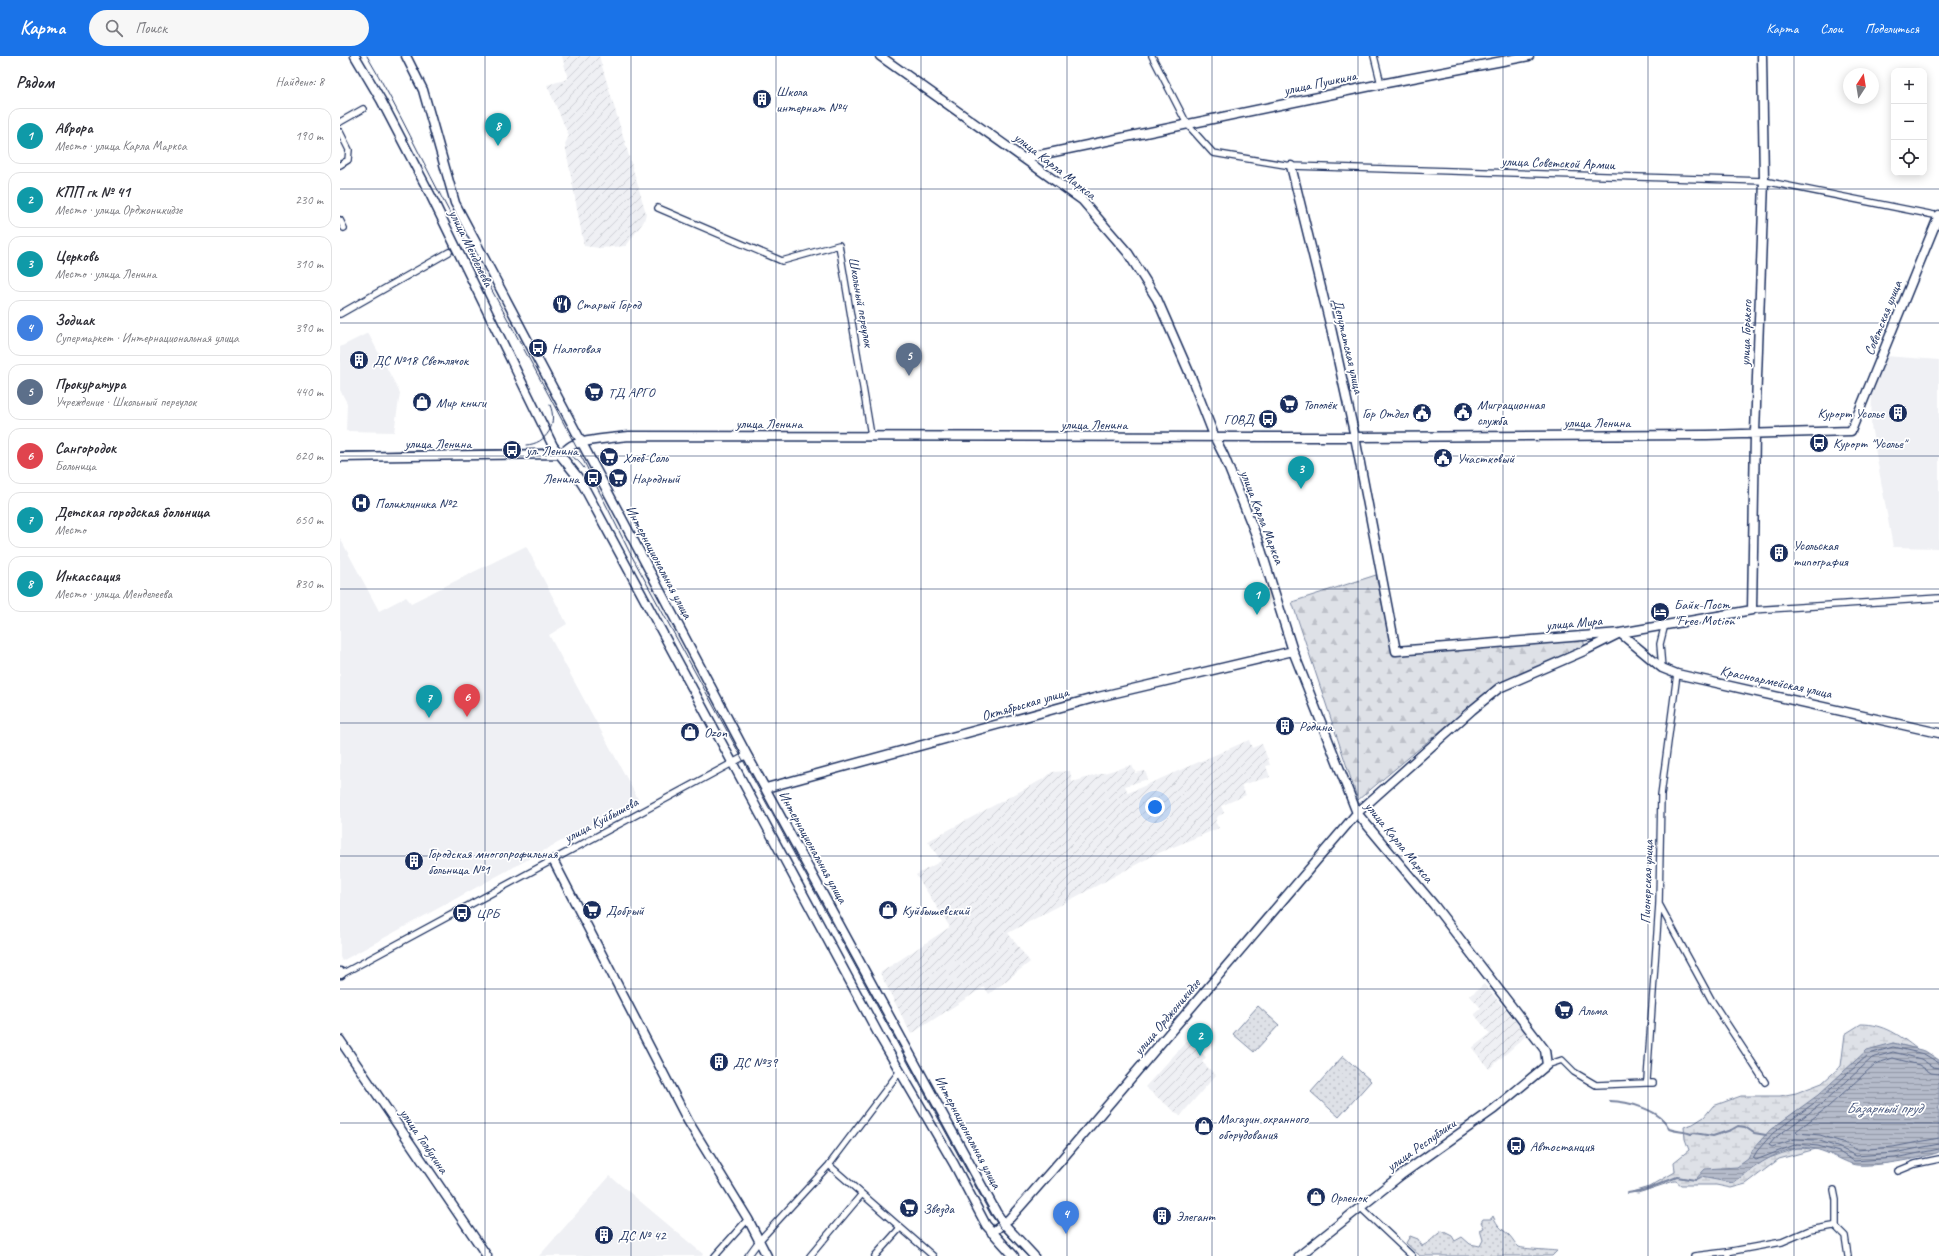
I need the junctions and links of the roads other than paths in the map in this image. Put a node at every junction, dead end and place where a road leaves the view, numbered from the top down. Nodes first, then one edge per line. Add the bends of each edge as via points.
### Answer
1 (355, 56) edge
2 (406, 56) edge
3 (880, 56) edge
4 (1152, 56) edge
5 (1374, 56) edge
6 (1529, 56) edge
7 (1762, 56) edge
8 (1381, 84) junction
9 (1365, 87) junction
10 (363, 109) dead end
11 (340, 122) edge
12 (1187, 124) junction
13 (340, 132) edge
14 (1028, 157) junction
15 (340, 165) edge
16 (1291, 166) junction
17 (1764, 181) junction
18 (658, 208) dead end
19 (1939, 216) edge
20 (340, 220) edge
21 (344, 228) dead end
22 (450, 252) dead end
23 (340, 314) edge
24 (1852, 431) joint
25 (1755, 433) junction
26 (870, 435) junction
27 (1355, 437) junction
28 (1215, 438) junction
29 (582, 442) junction
30 (560, 454) junction
31 (340, 458) edge
32 (1939, 598) edge
33 (1752, 610) junction
34 (1665, 624) junction
35 (1620, 633) junction
36 (1293, 651) junction
37 (1396, 651) joint
38 (1662, 668) junction
39 (1677, 674) junction
40 (1939, 733) edge
41 (747, 755) junction
42 (733, 763) junction
43 (766, 788) junction
44 (1357, 814) junction
45 (554, 860) junction
46 (1659, 904) junction
47 (340, 974) edge
48 (340, 1040) edge
49 (1547, 1065) junction
50 (900, 1071) junction
51 (1653, 1082) dead end
52 (1765, 1082) dead end
53 (1646, 1083) junction
54 (1939, 1159) edge
55 (829, 1164) junction
56 (1898, 1171) dead end
57 (1834, 1190) dead end
58 (862, 1194) junction
59 (1360, 1207) junction
60 (748, 1219) junction
61 (1004, 1224) junction
62 (900, 1228) junction
63 (1836, 1228) junction
64 (992, 1233) junction
65 (759, 1241) junction
66 (1727, 1254) edge
67 (487, 1256) edge
68 (715, 1256) edge
69 (748, 1256) edge
70 (767, 1256) edge
71 (810, 1256) edge
72 (875, 1256) edge
73 (933, 1256) edge
74 (1014, 1256) edge
75 (1034, 1256) edge
76 (1299, 1256) edge
77 (1412, 1256) edge
78 (1694, 1256) edge
79 (1848, 1256) edge

1 - 30 street, улица Менделеева via 431,196 553,446
2 - 29 street, улица Менделеева via 423,90 455,203
3 - 14 street, улица Карла Маркса
4 - 12 street, улица Советской Армии
5 - 8 street
6 - 8 street, улица Пушкина
7 - 17 street, улица Горького
8 - 9 street, улица Пушкина
9 - 12 street, улица Пушкина
9 - 14 street
10 - 11 street
12 - 14 street, улица Пушкина
12 - 16 street, улица Советской Армии via 1213,153
13 - 15 street via 350,153 348,160
14 - 28 street, улица Карла Маркса via 1082,200 1128,253 1156,299
16 - 17 street, улица Советской Армии
16 - 27 street, Депутатская улица
17 - 19 street, улица Советской Армии
17 - 25 street, улица Горького
18 - 26 street, Школьный переулок via 782,261 839,245
19 - 24 street, Советская улица
20 - 21 street
22 - 23 street
24 - 25 street, улица Ленина
25 - 27 street, улица Ленина
25 - 33 street, улица Горького
26 - 28 street, улица Ленина
26 - 29 street, улица Ленина via 629,436
27 - 28 street, улица Ленина
27 - 37 street, Депутатская улица
28 - 36 street, улица Карла Маркса via 1258,540
29 - 30 street, улица Ленина via 572,445
29 - 41 street, Интернациональная улица
30 - 31 street, улица Ленина
30 - 42 street, Интернациональная улица via 584,487
32 - 33 street
33 - 34 street, улица Мира
34 - 35 street, улица Мира
34 - 38 street via 1660,644
35 - 37 street, улица Мира
35 - 38 street, Красноармейская улица
35 - 44 street, улица Орджоникидзе via 1499,688
36 - 43 street, Октябрьская улица via 1094,698
36 - 44 street, улица Карла Маркса
38 - 39 street, Красноармейская улица
39 - 40 street, Красноармейская улица
39 - 46 street, Пионерская улица via 1661,795
41 - 42 street, улица Куйбышева
41 - 43 street, Интернациональная улица
42 - 45 street, улица Куйбышева
42 - 50 street, Интернациональная улица
43 - 61 street, Интернациональная улица
44 - 49 street, улица Карла Маркса via 1469,949 1545,1050
44 - 61 street, улица Орджоникидзе
45 - 47 street, улица Куйбышева
45 - 60 street via 688,1121
46 - 52 street via 1712,1001
46 - 53 street, Пионерская улица
48 - 67 street, улица Толбухина
49 - 53 street via 1562,1060 1574,1072 1596,1085
49 - 59 street, улица Республики via 1494,1109
50 - 55 street
50 - 64 street, Интернациональная улица
51 - 53 street
54 - 56 street
55 - 58 street
55 - 65 street
57 - 63 street
58 - 62 street
58 - 71 street
59 - 76 street, улица Республики
59 - 77 street
60 - 65 street
60 - 68 street
61 - 64 street, улица Орджоникидзе
61 - 75 street, Интернациональная улица
62 - 72 street
62 - 73 street
63 - 66 street via 1833,1226 1810,1230 1782,1242
63 - 79 street via 1845,1236
64 - 74 street, Интернациональная улица
65 - 69 street
65 - 70 street
66 - 78 street

